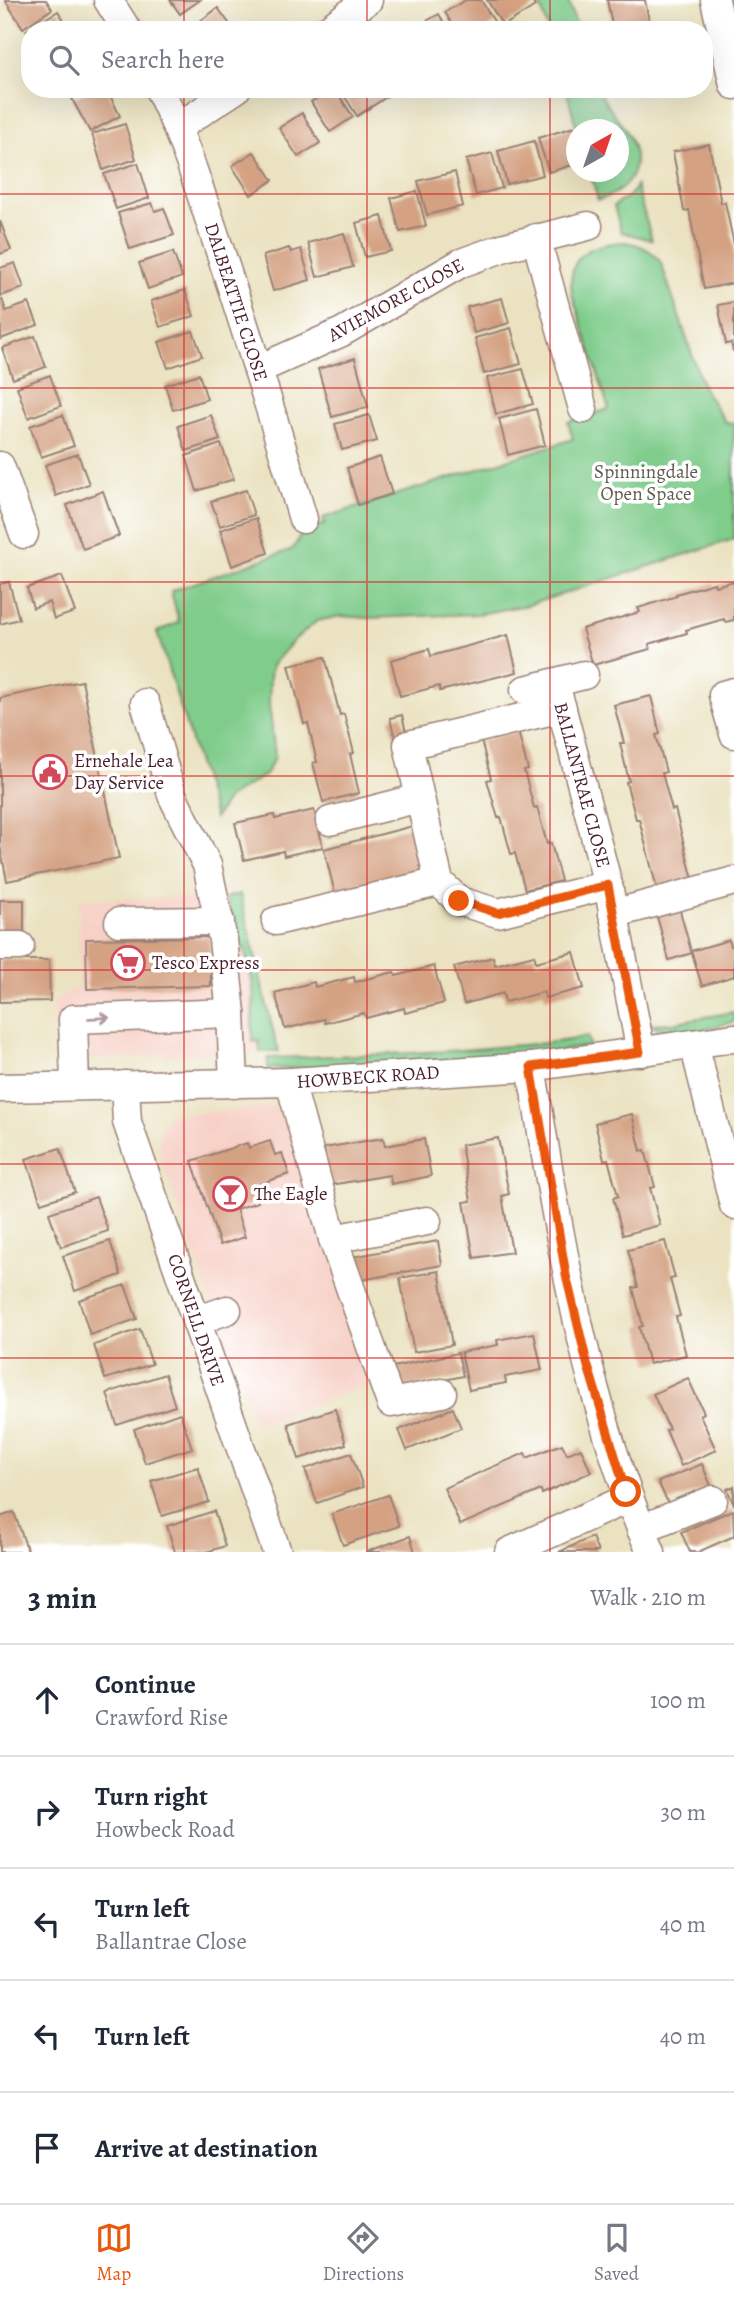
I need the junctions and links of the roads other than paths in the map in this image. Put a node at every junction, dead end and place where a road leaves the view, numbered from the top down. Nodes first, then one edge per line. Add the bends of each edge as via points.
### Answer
1 (108, 0) edge
2 (368, 0) edge
3 (715, 0) edge
4 (121, 21) edge
5 (339, 21) edge
6 (732, 76) edge
7 (164, 98) edge
8 (222, 98) edge
9 (178, 127) junction
10 (588, 226) dead end
11 (536, 238) junction
12 (259, 369) junction
13 (583, 409) dead end
14 (0, 466) edge
15 (303, 519) dead end
16 (13, 521) edge
17 (584, 675) dead end
18 (525, 690) dead end
19 (734, 692) edge
20 (559, 695) junction
21 (145, 703) dead end
22 (734, 734) edge
23 (419, 798) junction
24 (330, 821) dead end
25 (734, 881) edge
26 (439, 882) junction
27 (608, 885) junction
28 (613, 914) junction
29 (220, 921) junction
30 (276, 921) dead end
31 (119, 922) dead end
32 (230, 1013) junction
33 (734, 1038) edge
34 (694, 1044) junction
35 (640, 1052) junction
36 (531, 1067) junction
37 (290, 1082) junction
38 (234, 1084) junction
39 (75, 1085) junction
40 (125, 1085) junction
41 (0, 1088) edge
42 (734, 1205) edge
43 (427, 1221) dead end
44 (333, 1239) junction
45 (227, 1310) dead end
46 (196, 1321) junction
47 (442, 1393) dead end
48 (629, 1499) junction
49 (713, 1500) dead end
50 (646, 1541) edge
51 (278, 1552) edge
52 (509, 1552) edge

1 - 4 street
2 - 5 street
3 - 6 street
7 - 9 street, DALBEATTIE CLOSE
8 - 9 street
9 - 12 street, DALBEATTIE CLOSE
10 - 11 street, AVIEMORE CLOSE
11 - 12 street, AVIEMORE CLOSE via 461,263 342,332
11 - 13 street
12 - 15 street, DALBEATTIE CLOSE
14 - 16 street
17 - 20 street, BALLANTRAE CLOSE
18 - 20 street, BALLANTRAE CLOSE
19 - 22 street via 723,695
20 - 23 street via 408,745
20 - 27 street, BALLANTRAE CLOSE
21 - 29 street via 172,795 207,865
23 - 24 street
23 - 26 street
25 - 28 street
26 - 27 street via 459,901 498,913
26 - 30 street
27 - 28 street, BALLANTRAE CLOSE
28 - 35 street, BALLANTRAE CLOSE
29 - 31 street
29 - 32 street
32 - 38 street
39 -> 32 street via 73,1019
33 - 34 street, HOWBECK ROAD
34 - 35 street, HOWBECK ROAD
34 - 42 street
35 - 36 street, HOWBECK ROAD
36 - 37 street, HOWBECK ROAD
36 - 48 street via 566,1275
37 - 38 street, HOWBECK ROAD
37 - 44 street
38 - 40 street, HOWBECK ROAD
39 - 40 street, HOWBECK ROAD
39 - 41 street, HOWBECK ROAD
40 - 46 street, CORNELL DRIVE via 127,1122
43 - 44 street
44 - 47 street via 391,1404
45 - 46 street
46 - 51 street, CORNELL DRIVE
48 - 50 street
48 - 52 street
49 - 50 street

